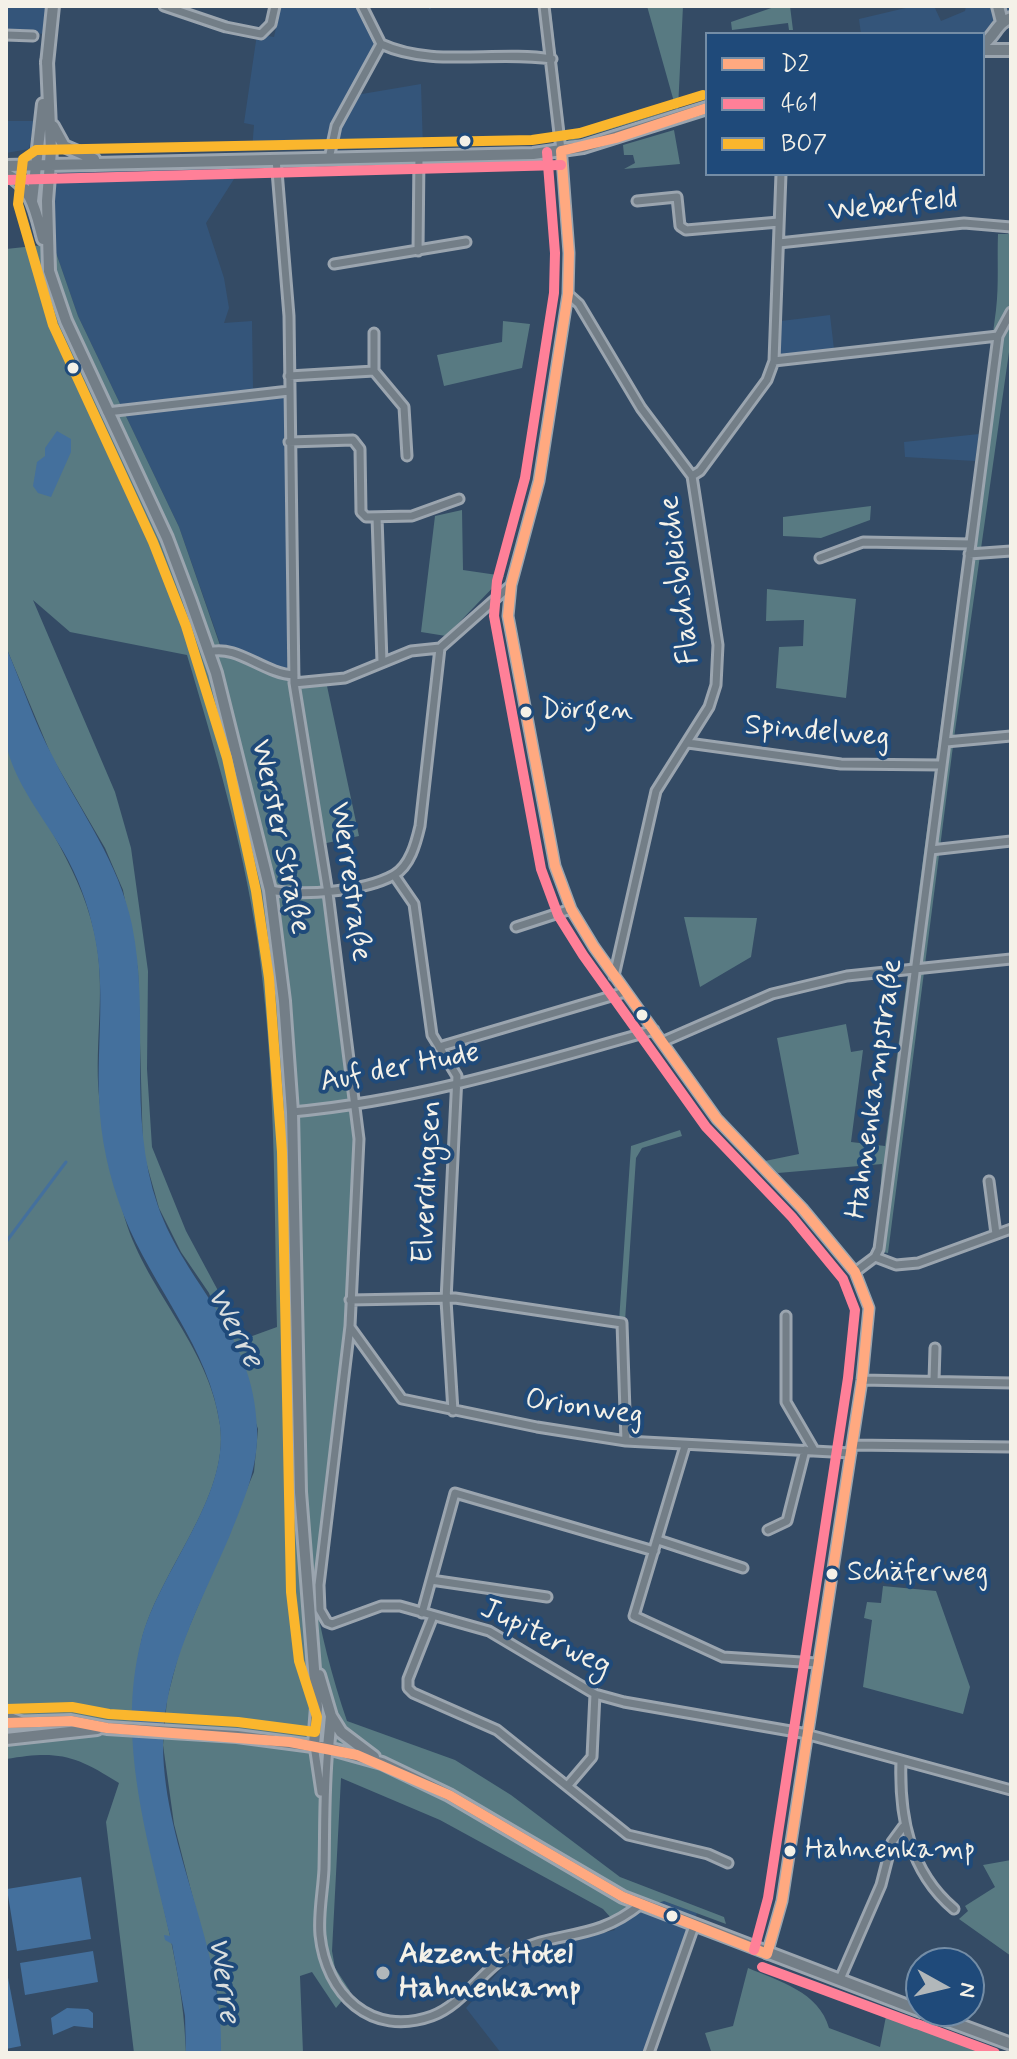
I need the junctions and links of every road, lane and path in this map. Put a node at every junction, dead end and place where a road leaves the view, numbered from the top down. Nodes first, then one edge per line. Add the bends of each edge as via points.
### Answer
1 (53, 6) edge
2 (164, 6) edge
3 (275, 6) edge
4 (362, 6) edge
5 (544, 6) edge
6 (998, 6) edge
7 (1005, 6) edge
8 (1008, 17) edge
9 (996, 33) junction
10 (6, 35) edge
11 (33, 36) dead end
12 (381, 44) junction
13 (985, 45) edge
14 (985, 47) edge
15 (1009, 50) edge
16 (552, 59) junction
17 (47, 61) junction
18 (47, 96) junction
19 (705, 109) edge
20 (561, 151) junction
21 (419, 156) junction
22 (276, 159) junction
23 (329, 159) junction
24 (100, 161) junction
25 (50, 163) junction
26 (36, 164) junction
27 (6, 166) edge
28 (6, 174) edge
29 (781, 176) edge
30 (32, 201) junction
31 (637, 201) dead end
32 (779, 222) junction
33 (1011, 227) edge
34 (466, 242) dead end
35 (779, 243) junction
36 (418, 251) junction
37 (47, 253) junction
38 (334, 264) dead end
39 (568, 294) junction
40 (1011, 312) edge
41 (374, 333) dead end
42 (998, 336) junction
43 (774, 361) junction
44 (374, 371) junction
45 (289, 376) junction
46 (289, 391) junction
47 (107, 412) junction
48 (289, 442) junction
49 (407, 456) dead end
50 (692, 476) junction
51 (459, 499) dead end
52 (377, 517) junction
53 (971, 544) junction
54 (1011, 551) edge
55 (969, 554) junction
56 (820, 558) dead end
57 (511, 585) junction
58 (440, 648) junction
59 (209, 652) junction
60 (382, 662) junction
61 (294, 679) junction
62 (1011, 736) edge
63 (946, 742) junction
64 (688, 743) junction
65 (942, 765) junction
66 (1011, 841) edge
67 (931, 850) junction
68 (394, 875) junction
69 (270, 890) junction
70 (328, 893) junction
71 (571, 909) junction
72 (516, 927) dead end
73 (1011, 959) edge
74 (917, 969) junction
75 (614, 976) junction
76 (625, 992) junction
77 (654, 1030) junction
78 (662, 1042) junction
79 (439, 1047) junction
80 (457, 1085) junction
81 (356, 1106) junction
82 (292, 1112) junction
83 (989, 1181) dead end
84 (1011, 1229) edge
85 (996, 1234) junction
86 (875, 1257) junction
87 (855, 1272) junction
88 (350, 1300) junction
89 (446, 1300) junction
90 (786, 1316) dead end
91 (350, 1326) junction
92 (935, 1348) dead end
93 (862, 1380) junction
94 (934, 1381) junction
95 (1011, 1383) edge
96 (453, 1411) junction
97 (626, 1441) junction
98 (685, 1446) junction
99 (1011, 1447) edge
100 (852, 1449) junction
101 (810, 1450) junction
102 (768, 1530) dead end
103 (658, 1540) junction
104 (654, 1551) junction
105 (743, 1568) dead end
106 (431, 1580) junction
107 (547, 1597) dead end
108 (320, 1610) joint
109 (422, 1613) junction
110 (433, 1616) junction
111 (313, 1658) junction
112 (817, 1663) junction
113 (595, 1694) junction
114 (6, 1715) edge
115 (331, 1716) junction
116 (24, 1721) junction
117 (6, 1723) edge
118 (107, 1728) junction
119 (807, 1734) junction
120 (6, 1739) edge
121 (314, 1745) junction
122 (328, 1748) junction
123 (901, 1760) junction
124 (382, 1763) junction
125 (569, 1784) junction
126 (1011, 1790) edge
127 (323, 1806) junction
128 (903, 1827) junction
129 (728, 1863) dead end
130 (641, 1904) junction
131 (954, 1909) dead end
132 (694, 1926) junction
133 (767, 1954) junction
134 (840, 1979) junction
135 (905, 2004) edge
136 (965, 2027) edge
137 (1011, 2044) edge
138 (649, 2053) edge

1 - 17 main road, Werster Straße
2 - 3 street via 261,34 271,24
4 - 12 street
5 - 16 street
6 - 8 main road
7 - 8 main road
8 - 9 main road
9 - 13 main road
9 - 15 main road
10 - 11 street
12 - 16 street via 416,57
12 - 23 street via 336,126
14 - 15 main road
16 - 20 street
17 - 18 main road, Werster Straße
17 - 26 main road, Werster Straße
18 - 24 main road via 58,141
18 - 25 main road, Werster Straße
19 - 20 main road
20 - 21 main road
20 - 39 street
21 - 23 main road
21 - 36 street
22 - 23 main road
22 - 24 main road
22 - 45 street, Werrestraße
24 - 25 main road
25 - 26 main road
25 - 37 main road, Werster Straße
26 - 27 main road
26 - 30 main road, Werster Straße
28 - 30 main road via 22,184
29 - 32 street
30 - 37 main road
31 - 32 street via 677,197 680,226 686,230
32 - 35 street
33 - 35 street, Weberfeld via 964,223
34 - 36 street
35 - 43 street
36 - 38 street
37 - 47 main road, Werster Straße via 66,321
39 - 50 street, Flachsbleiche
39 - 57 street via 539,481
40 - 42 street, Hahnenkampstraße
41 - 44 street
42 - 43 street
42 - 53 street, Hahnenkampstraße
43 - 50 street via 767,380
44 - 45 street
44 - 49 street via 404,407
45 - 46 street, Werrestraße
46 - 47 street
46 - 48 street, Werrestraße
47 - 59 main road, Werster Straße via 167,538
48 - 52 street via 353,440 360,449 361,512
48 - 61 street, Werrestraße
50 - 64 street, Flachsbleiche via 718,645 716,685
51 - 52 street via 412,516
52 - 60 street
53 - 55 street, Hahnenkampstraße
53 - 56 street via 863,542
54 - 55 street
55 - 63 street, Hahnenkampstraße
57 - 58 street
57 - 71 street via 508,616 528,730 555,866
58 - 60 street
58 - 68 street via 420,826 415,847
59 - 61 street via 226,651
59 - 69 main road, Werster Straße
60 - 61 street via 345,678
61 - 70 street, Werrestraße
62 - 63 street
63 - 65 street, Hahnenkampstraße
64 - 65 street, Spindelweg via 841,764
64 - 75 street, Flachsbleiche via 656,791
65 - 67 street, Hahnenkampstraße
66 - 67 street
67 - 74 street, Hahnenkampstraße
68 - 70 street
68 - 79 street, Elverdingsen via 414,904 432,1035
69 - 70 street
69 - 82 main road, Werster Straße
70 - 81 street, Werrestraße
71 - 72 street
71 - 75 street
73 - 74 street
74 - 78 street via 847,976 772,994
74 - 86 street, Hahnenkampstraße
75 - 76 street
76 - 77 street
76 - 79 street
77 - 78 street
77 - 80 street, Auf der Hude
78 - 87 street via 717,1119
79 - 80 street, Elverdingsen
80 - 81 street, Auf der Hude
80 - 89 street, Elverdingsen
81 - 82 street, Auf der Hude
81 - 88 street, Werrestraße via 359,1139
82 - 111 main road, Werster Straße via 300,1492
83 - 85 street
84 - 85 street
85 - 86 street via 906,1266
86 - 87 street, Hahnenkampstraße
87 - 93 street via 869,1308
88 - 89 street
88 - 91 street, Werrestraße
89 - 96 street, Elverdingsen
89 - 97 street via 622,1323
90 - 101 street via 786,1402
91 - 96 street, Orionweg via 398,1395
91 - 108 street, Werrestraße
92 - 94 street
93 - 94 street
93 - 100 street
94 - 95 street
96 - 97 street, Orionweg
97 - 98 street, Orionweg
98 - 101 street, Orionweg
98 - 103 street
99 - 100 street, Orionweg
100 - 101 street, Orionweg
100 - 112 street
101 - 102 street via 787,1521
103 - 104 street
103 - 105 street
104 - 106 street via 455,1493
104 - 112 street via 634,1616 723,1657
106 - 107 street
106 - 109 street
108 - 109 street, Jupiterweg via 332,1624 381,1606
109 - 110 street, Jupiterweg
110 - 113 street, Jupiterweg via 496,1635
110 - 125 street via 408,1688 497,1730
111 - 115 main road, Werster Straße
111 - 121 main road, Werster Straße
112 - 119 street
113 - 119 street, Jupiterweg
113 - 125 street via 592,1757
114 - 116 street
115 - 122 main road, Werster Straße
115 - 124 main road via 341,1732
116 - 117 main road
116 - 118 main road
118 - 120 main road
118 - 121 main road
119 - 123 street, Jupiterweg
119 - 133 street via 782,1901
121 - 122 main road
121 - 127 street
122 - 124 main road
122 - 127 street
123 - 126 street, Jupiterweg
123 - 128 street
124 - 130 main road
125 - 129 street via 628,1835
127 - 130 street via 322,1953 338,1990 369,2017 399,2022 441,2012 514,1952 594,1932
128 - 131 street via 935,1893
128 - 134 street via 892,1842 881,1885
130 - 132 main road
132 - 133 main road
132 - 138 street
133 - 134 main road
134 - 135 main road
136 - 137 main road

